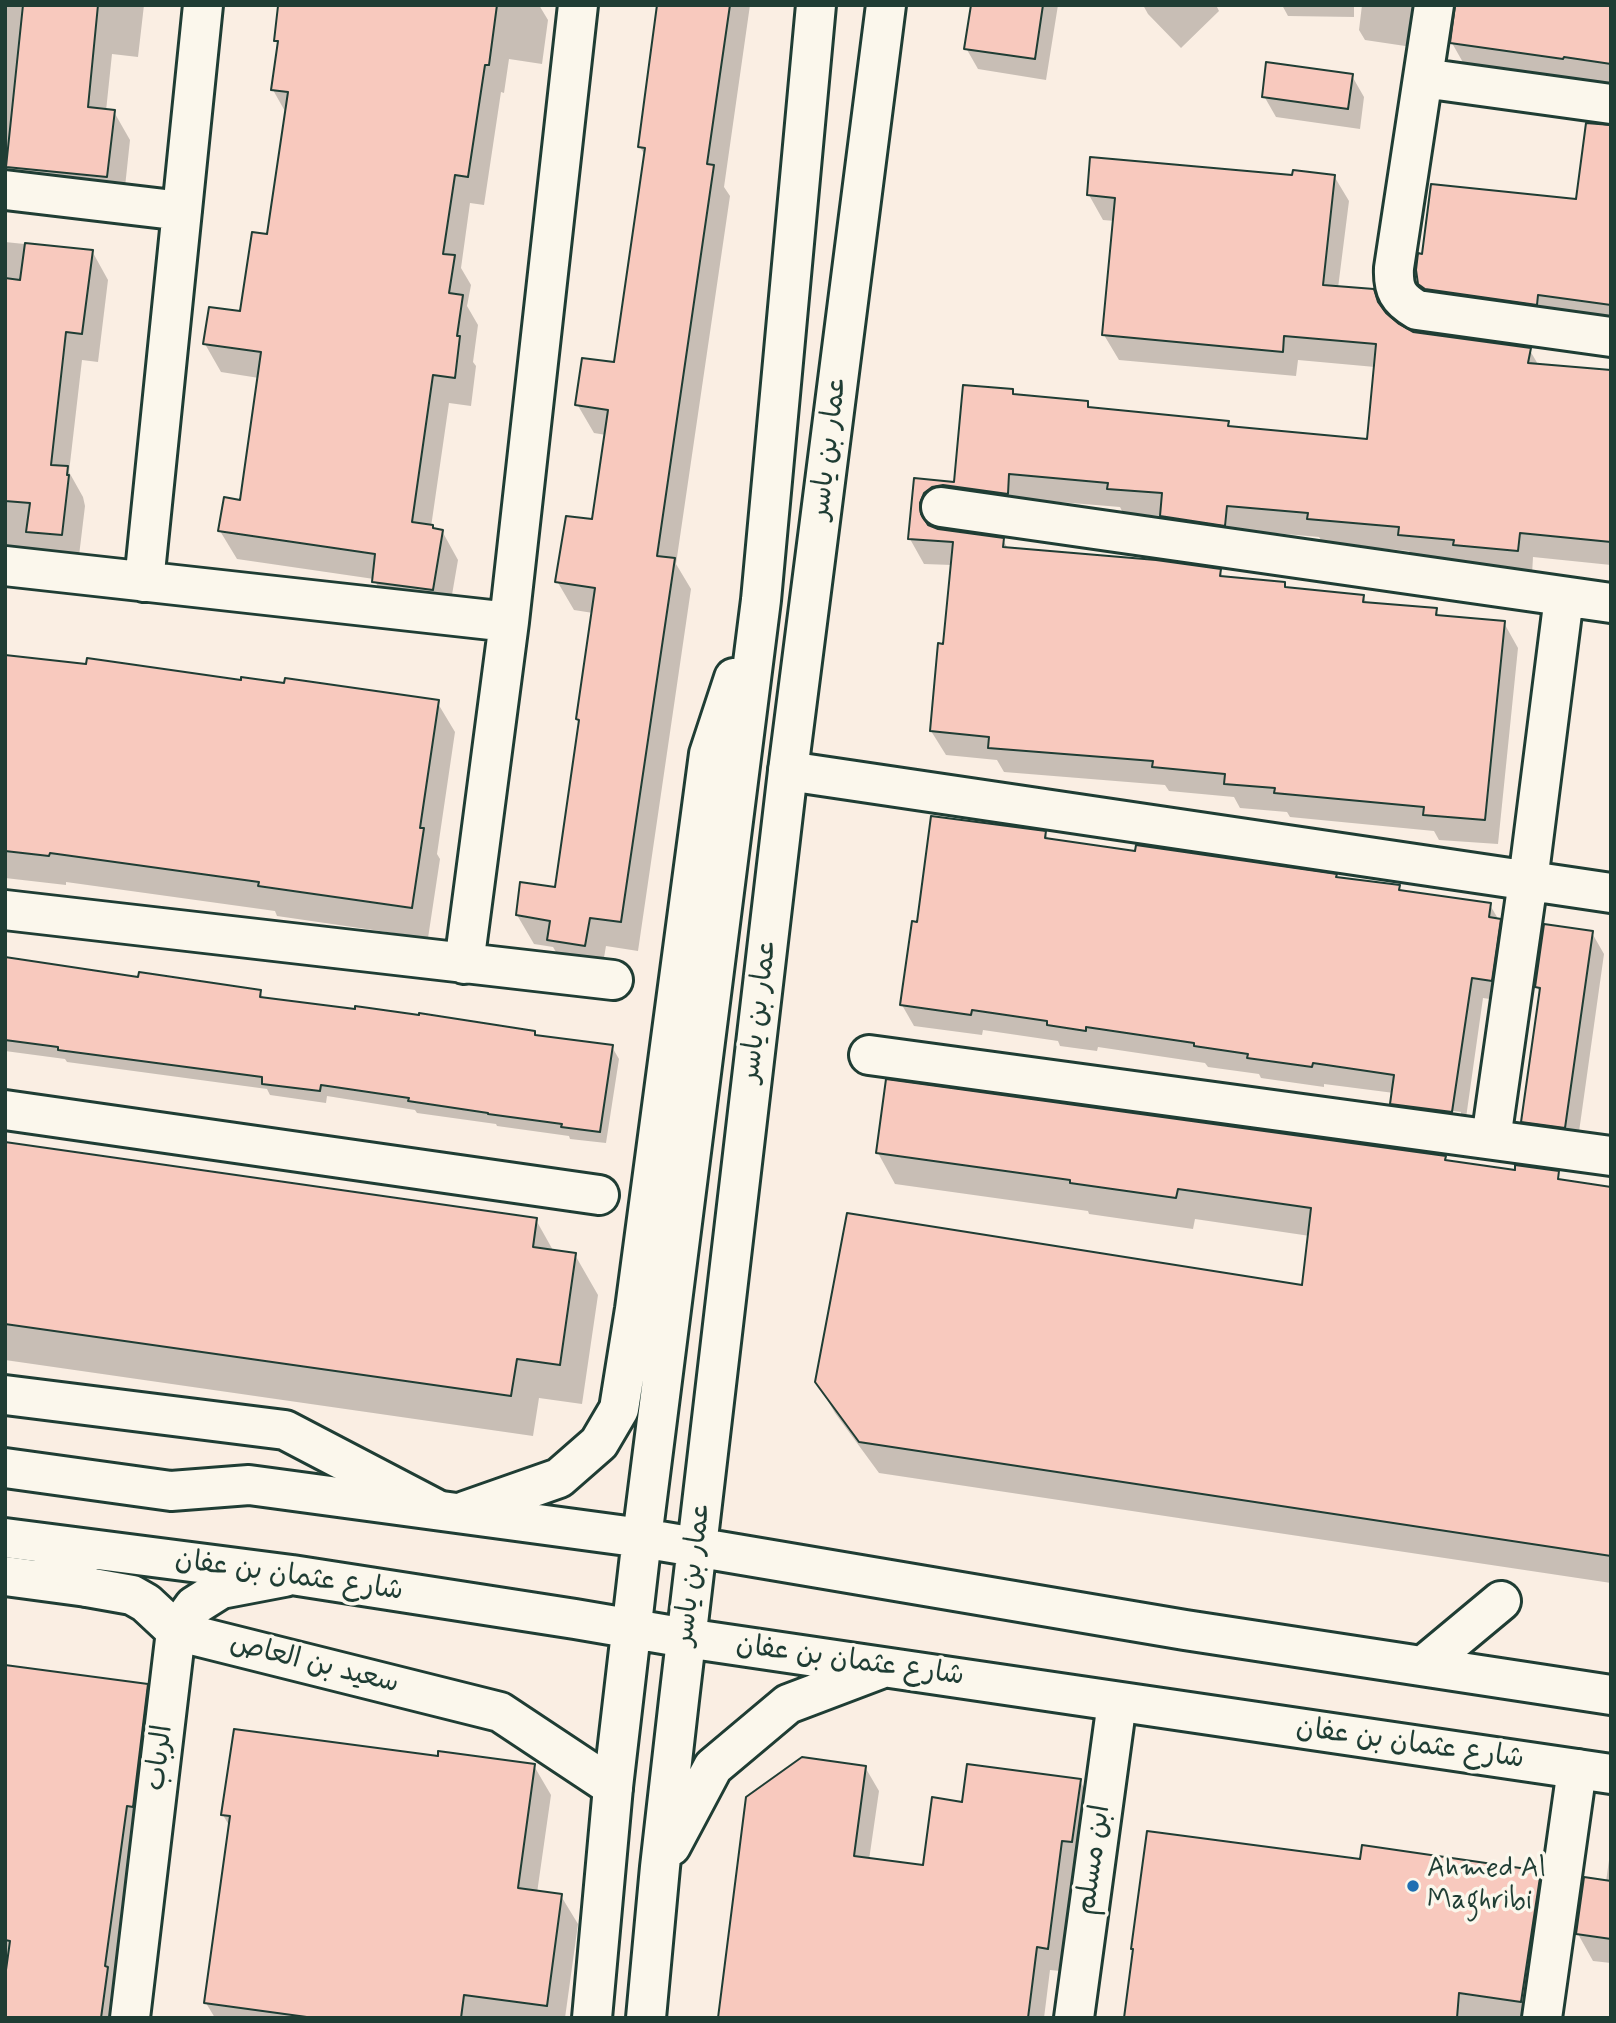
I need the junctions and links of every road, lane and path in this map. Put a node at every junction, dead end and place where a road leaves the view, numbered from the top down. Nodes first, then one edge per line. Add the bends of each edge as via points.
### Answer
1 (203, 5) edge
2 (578, 5) edge
3 (816, 5) edge
4 (886, 5) edge
5 (1434, 5) edge
6 (1423, 78) junction
7 (1611, 104) edge
8 (5, 190) edge
9 (182, 211) junction
10 (1611, 337) edge
11 (940, 507) dead end
12 (5, 566) edge
13 (144, 582) junction
14 (1564, 597) junction
15 (761, 600) junction
16 (1611, 603) edge
17 (509, 622) junction
18 (788, 771) junction
19 (1528, 881) junction
20 (1611, 893) edge
21 (5, 910) edge
22 (464, 964) junction
23 (612, 980) dead end
24 (869, 1055) dead end
25 (5, 1110) edge
26 (1491, 1139) junction
27 (1611, 1156) edge
28 (599, 1195) dead end
29 (5, 1395) edge
30 (5, 1468) edge
31 (448, 1511) junction
32 (5, 1538) edge
33 (642, 1538) junction
34 (44, 1544) junction
35 (698, 1548) junction
36 (5, 1576) edge
37 (292, 1576) junction
38 (87, 1587) junction
39 (1501, 1601) dead end
40 (633, 1628) junction
41 (176, 1631) junction
42 (686, 1638) junction
43 (1423, 1666) junction
44 (887, 1667) junction
45 (1611, 1695) edge
46 (1117, 1702) junction
47 (1594, 1771) edge
48 (613, 1787) junction
49 (660, 1867) junction
50 (130, 2018) edge
51 (592, 2018) edge
52 (646, 2018) edge
53 (1074, 2018) edge
54 (1542, 2018) edge

1 - 9 street
2 - 17 street
3 - 15 street, عمار بن ياسر
4 - 18 street, عمار بن ياسر
5 - 6 street
6 - 7 street
6 - 10 street via 1394,268 1398,294 1417,310
8 - 9 street
9 - 13 street
11 - 14 street
12 - 13 street
13 - 17 street
14 - 16 street
14 - 19 street
15 - 31 street via 709,754 619,1409 599,1443 559,1478
15 - 33 street, عمار بن ياسر
17 - 22 street
18 - 19 street
18 - 35 street, عمار بن ياسر
19 - 20 street
19 - 26 street
21 - 22 street
22 - 23 street
24 - 26 street
25 - 28 street
26 - 27 street
29 - 31 street via 285,1430
30 - 31 street via 171,1491 249,1485
31 - 33 street
32 - 34 street, شارع عثمان بن عفان
33 - 35 street
33 - 40 street, عمار بن ياسر
34 - 37 street, شارع عثمان بن عفان
34 - 38 street
35 - 42 street, عمار بن ياسر
35 - 43 street
36 - 38 street, سعيد بن العاص
37 - 40 street, شارع عثمان بن عفان
37 - 41 street via 220,1589 194,1606
38 - 41 street, سعيد بن العاص via 132,1595
39 - 43 street
40 - 42 street, شارع عثمان بن عفان
40 - 48 street, عمار بن ياسر
41 - 48 street, سعيد بن العاص via 500,1712
41 - 50 street, الرباب
42 - 44 street, شارع عثمان بن عفان
42 - 49 street, عمار بن ياسر
43 - 45 street
44 - 46 street, شارع عثمان بن عفان
44 - 49 street via 788,1704 713,1766
46 - 47 street, شارع عثمان بن عفان
46 - 53 street, ابن مسلم
47 - 54 street
48 - 51 street, عمار بن ياسر
49 - 52 street, عمار بن ياسر

